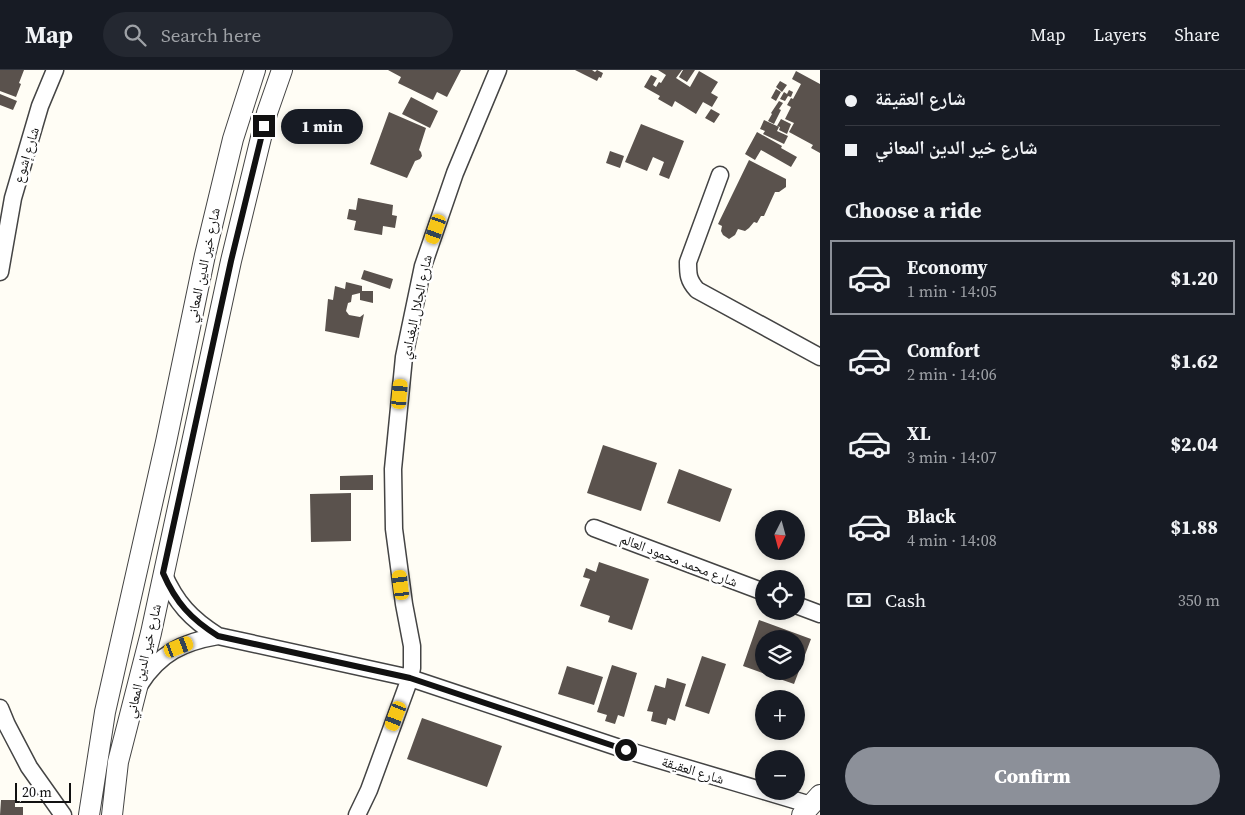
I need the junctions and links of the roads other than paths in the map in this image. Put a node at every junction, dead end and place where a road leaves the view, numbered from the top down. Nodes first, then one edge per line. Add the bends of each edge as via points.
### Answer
1 (55, 70) edge
2 (255, 70) edge
3 (282, 70) edge
4 (498, 70) edge
5 (720, 174) dead end
6 (0, 272) edge
7 (820, 357) edge
8 (594, 528) dead end
9 (163, 573) junction
10 (755, 589) edge
11 (805, 608) edge
12 (820, 614) edge
13 (218, 636) junction
14 (410, 678) junction
15 (136, 690) junction
16 (0, 708) edge
17 (755, 788) edge
18 (794, 800) edge
19 (811, 805) edge
20 (63, 815) edge
21 (89, 815) edge
22 (112, 815) edge
23 (357, 815) edge

1 - 6 street, شارع إشوع via 40,106 13,198
2 - 21 street, شارع خير الدين المعاني via 233,139 205,255 105,712
3 - 9 street, شارع خير الدين المعاني via 250,179
4 - 14 street, شارع الجلال البغدادي via 455,173 423,266 404,357 393,469 394,529 412,646
5 - 7 street via 688,262 691,283 696,290
8 - 10 street, شارع محمد محمود العالم
9 - 13 street, شارع العقيقة via 170,589 190,616
9 - 15 street, شارع خير الدين المعاني
11 - 12 street
13 - 14 street, شارع العقيقة
13 - 15 street, شارع العقيقة via 179,647 162,658
14 - 17 street, شارع العقيقة via 626,750
14 - 23 street, شارع الجلال البغدادي
15 - 22 street, شارع خير الدين المعاني via 118,762
16 - 20 street via 28,767
18 - 19 street, شارع العقيقة

